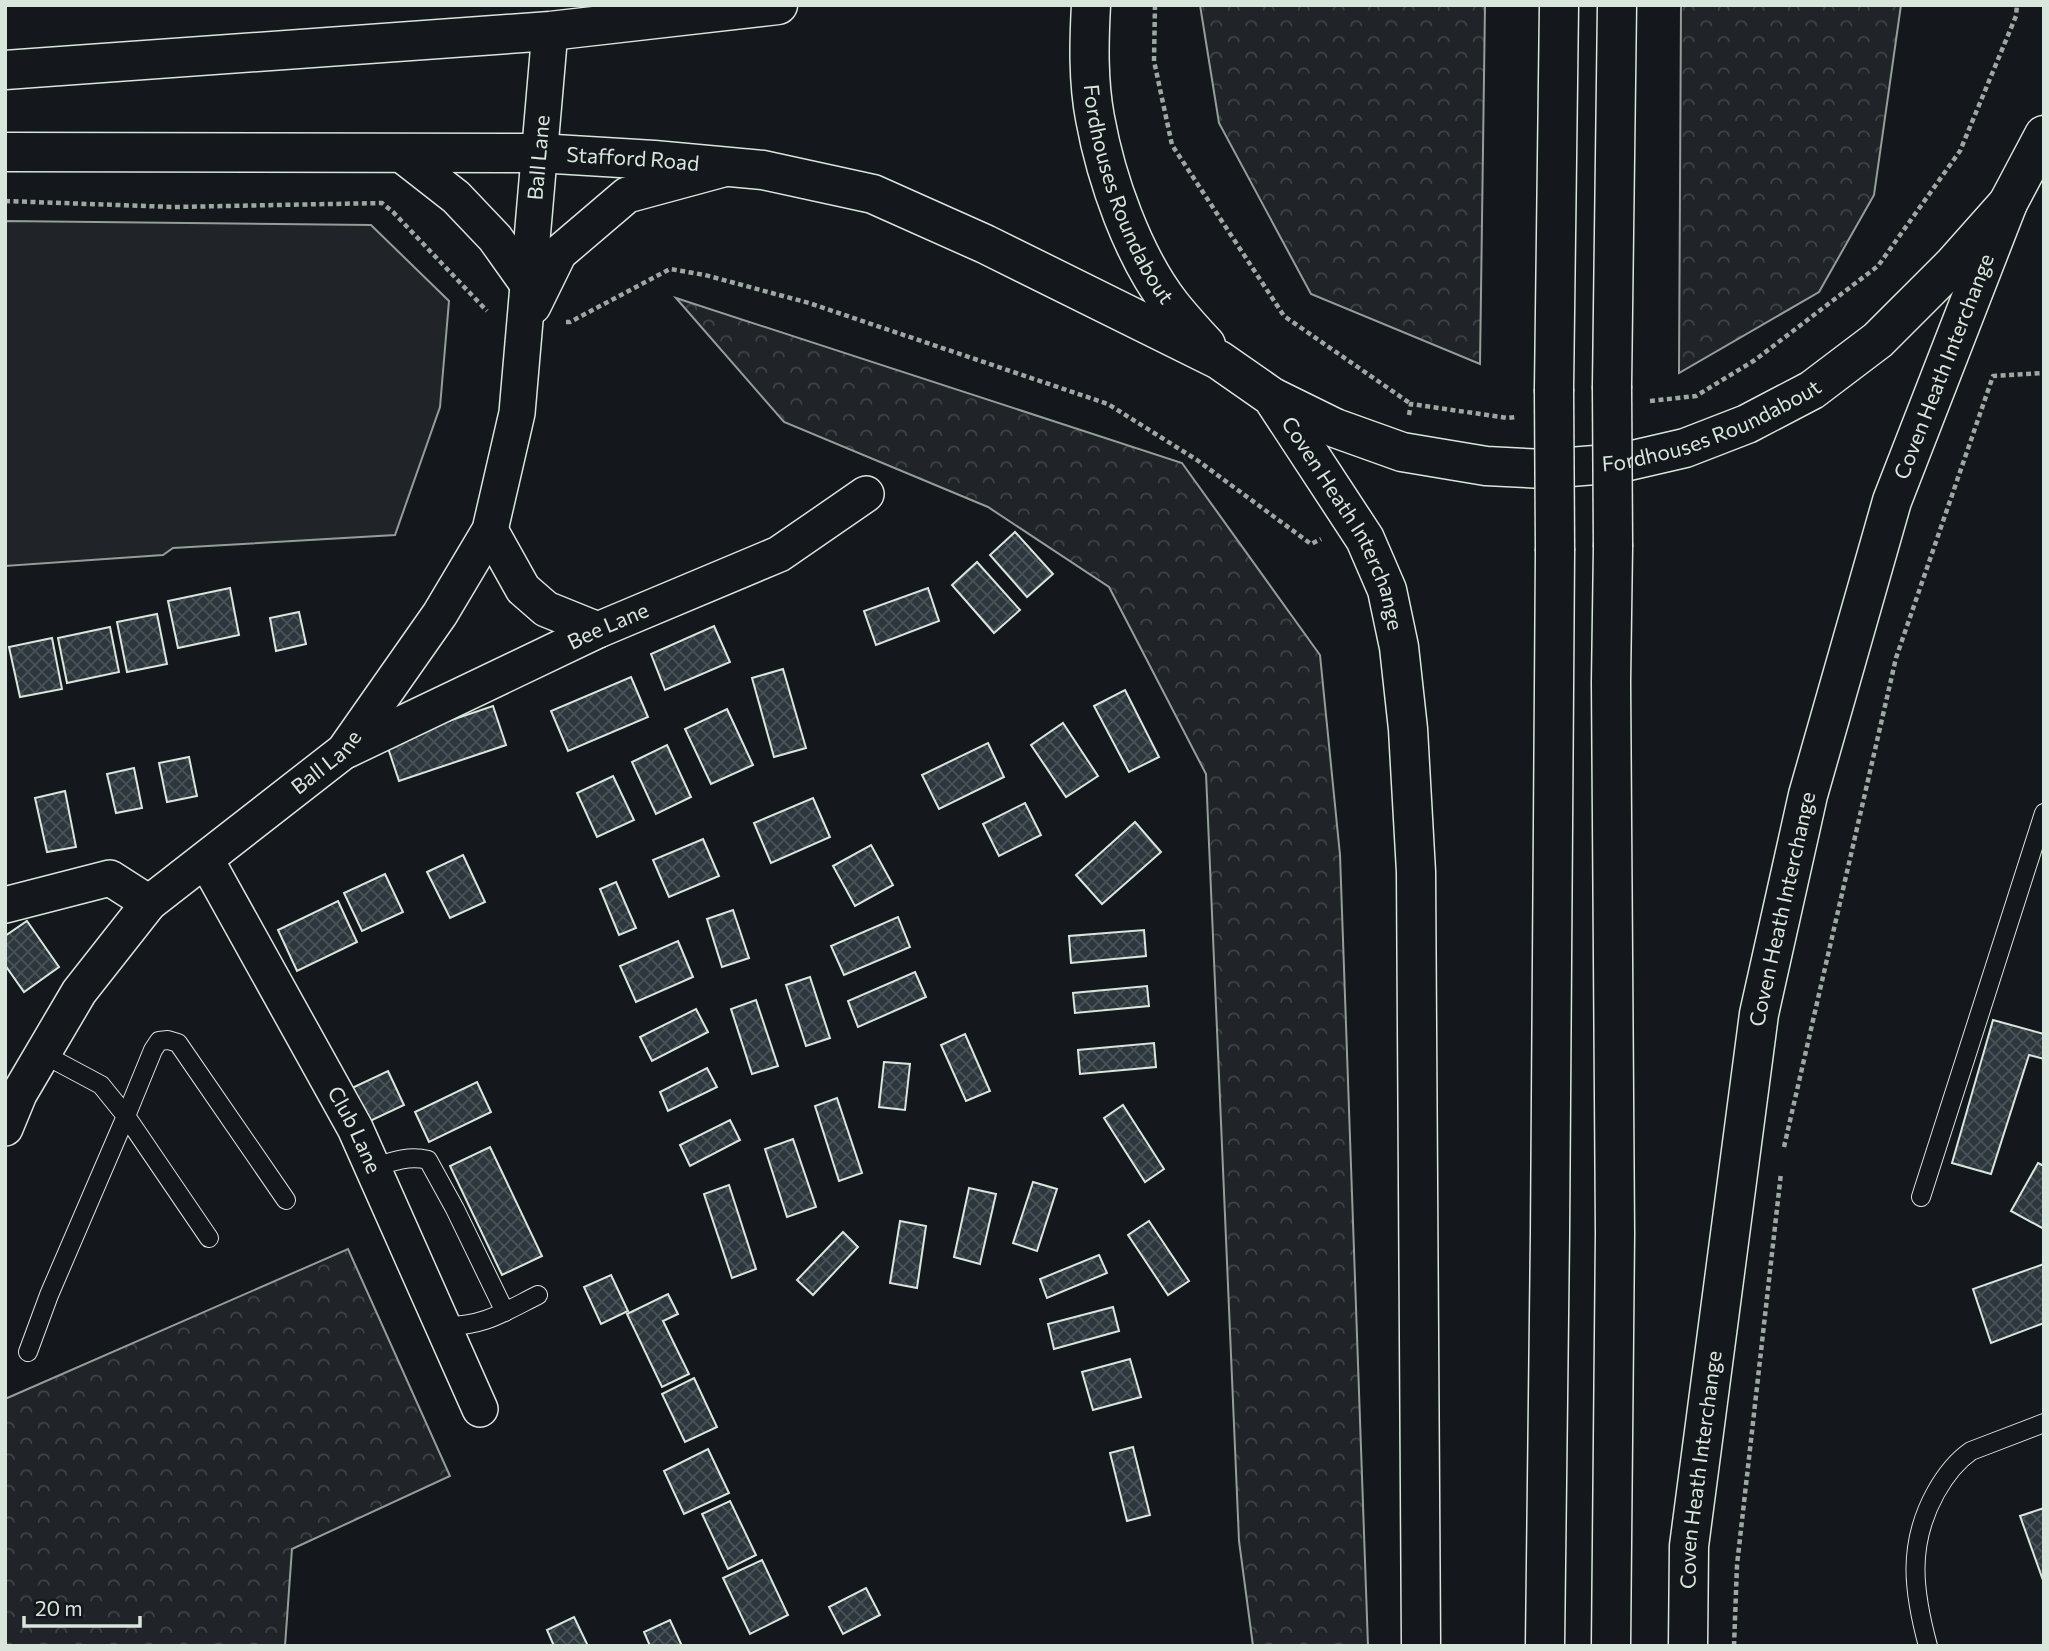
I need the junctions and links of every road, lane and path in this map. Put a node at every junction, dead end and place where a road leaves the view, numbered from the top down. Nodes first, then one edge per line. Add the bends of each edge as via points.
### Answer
1 (778, 5) edge
2 (1091, 5) edge
3 (1155, 5) edge
4 (1559, 5) edge
5 (1617, 5) edge
6 (2017, 5) edge
7 (550, 31) junction
8 (5, 70) edge
9 (2044, 135) edge
10 (5, 152) edge
11 (538, 153) junction
12 (401, 154) junction
13 (732, 167) junction
14 (5, 201) edge
15 (2008, 203) junction
16 (527, 283) junction
17 (511, 321) junction
18 (1219, 360) junction
19 (2044, 373) edge
20 (1627, 394) junction
21 (1272, 397) junction
22 (1411, 404) junction
23 (1522, 416) dead end
24 (1402, 452) junction
25 (866, 495) dead end
26 (1353, 521) junction
27 (490, 530) junction
28 (598, 630) junction
29 (344, 751) junction
30 (2044, 813) edge
31 (206, 860) junction
32 (149, 903) junction
33 (5, 905) edge
34 (43, 1054) junction
35 (126, 1116) junction
36 (5, 1128) edge
37 (1783, 1149) dead end
38 (1782, 1163) dead end
39 (373, 1168) junction
40 (1921, 1197) dead end
41 (286, 1200) dead end
42 (209, 1238) dead end
43 (538, 1295) dead end
44 (505, 1312) junction
45 (443, 1326) junction
46 (28, 1352) dead end
47 (480, 1409) dead end
48 (2044, 1423) edge
49 (1421, 1646) edge
50 (1545, 1646) edge
51 (1611, 1646) edge
52 (1688, 1646) edge
53 (1734, 1646) edge
54 (1928, 1646) edge

1 - 7 highway
2 - 18 highway, Fordhouses Roundabout via 1094,117 1111,181 1135,246 1170,304
3 - 22 path via 1154,61 1172,145 1284,316
4 - 50 highway, bridge
5 - 20 highway
6 - 20 path via 1960,150 1878,266 1755,360 1696,396
7 - 8 highway
7 - 11 street, Ball Lane
9 - 15 highway, Fordhouses Roundabout
10 - 12 highway, Stafford Road
11 - 12 highway, Stafford Road
11 - 13 highway, Stafford Road
11 - 16 street, Ball Lane
12 - 16 street via 456,197 495,238
13 - 17 street, Ball Lane via 627,195 559,253
13 - 18 highway, Stafford Road via 873,194
14 - 17 path via 174,207 382,203
15 - 24 highway, Fordhouses Roundabout via 1878,340 1812,390 1747,424 1685,447 1620,463 1545,470
15 - 52 highway, Coven Heath Interchange via 1892,501 1808,795 1759,1014 1689,1546
16 - 17 street, Ball Lane
17 - 26 path via 570,322 670,269 705,275 809,303 1108,404 1197,460 1311,544
17 - 27 street, Ball Lane via 517,412
18 - 21 highway, Coven Heath Interchange
19 - 37 path via 1993,376 1896,658
20 - 51 highway, bridge via 1613,547 1611,682 1615,1233
21 - 24 highway, Fordhouses Roundabout via 1335,428
21 - 26 highway, Coven Heath Interchange
22 - 23 path
22 - 24 path
25 - 28 street, Bee Lane via 779,554
26 - 49 highway, Coven Heath Interchange via 1387,590 1408,729 1416,872
27 - 28 street via 523,589 546,609
27 - 29 street, Ball Lane via 440,614
28 - 29 street, Bee Lane
29 - 31 street, Ball Lane
30 - 40 lane
31 - 32 street, Ball Lane
31 - 39 street, Club Lane
32 - 33 street via 110,878
32 - 34 street, Ball Lane via 79,992
34 - 35 lane via 101,1085
34 - 36 street, Ball Lane
35 - 41 lane via 159,1041 178,1042
35 - 42 lane
35 - 46 lane
38 - 53 path via 1737,1565
39 - 44 lane via 399,1160 428,1160
39 - 45 street, Club Lane
43 - 44 lane
44 - 45 lane via 486,1322
45 - 47 street, Club Lane
48 - 54 lane via 1971,1451 1945,1476 1932,1499 1915,1558

